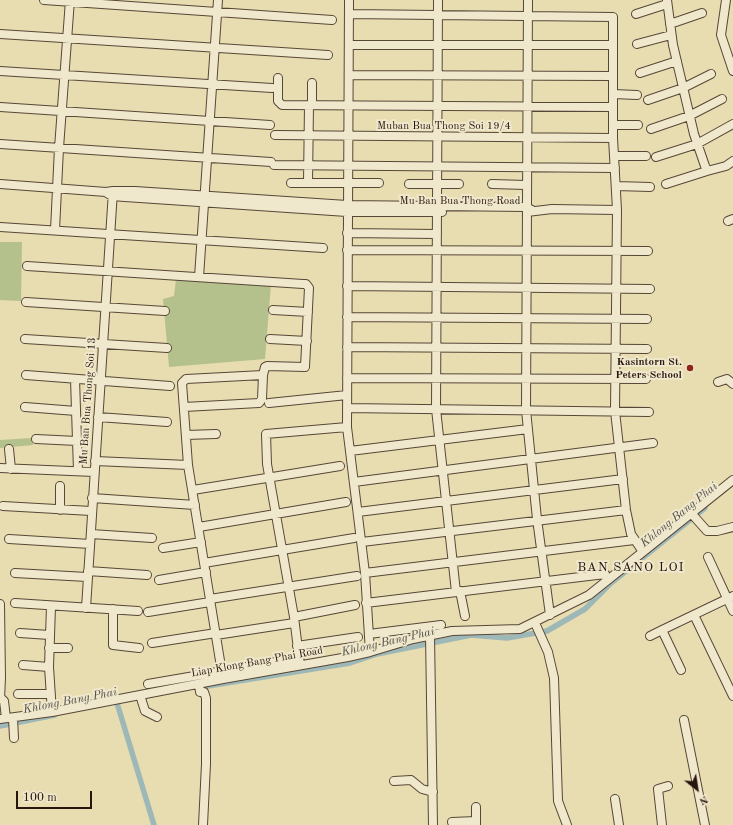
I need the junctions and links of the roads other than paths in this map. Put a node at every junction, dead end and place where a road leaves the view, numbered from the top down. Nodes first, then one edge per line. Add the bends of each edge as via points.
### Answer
1 (44, 0) edge
2 (218, 0) edge
3 (349, 0) edge
4 (438, 0) edge
5 (528, 0) edge
6 (726, 0) edge
7 (70, 1) edge
8 (667, 2) edge
9 (217, 12) junction
10 (702, 13) dead end
11 (349, 14) junction
12 (438, 14) junction
13 (636, 14) dead end
14 (528, 15) junction
15 (332, 20) dead end
16 (670, 24) junction
17 (0, 34) edge
18 (671, 35) junction
19 (67, 38) junction
20 (637, 44) dead end
21 (349, 45) junction
22 (438, 45) junction
23 (527, 45) junction
24 (613, 45) junction
25 (214, 48) junction
26 (328, 55) dead end
27 (677, 62) junction
28 (0, 71) edge
29 (640, 72) dead end
30 (733, 72) edge
31 (711, 74) dead end
32 (65, 75) junction
33 (349, 75) junction
34 (438, 76) junction
35 (613, 76) junction
36 (526, 77) junction
37 (278, 78) dead end
38 (312, 83) dead end
39 (212, 85) junction
40 (272, 88) dead end
41 (683, 88) junction
42 (613, 94) junction
43 (637, 95) dead end
44 (722, 99) dead end
45 (648, 100) dead end
46 (311, 105) junction
47 (349, 105) junction
48 (438, 106) junction
49 (0, 107) edge
50 (527, 107) junction
51 (613, 107) junction
52 (62, 111) junction
53 (689, 116) junction
54 (209, 122) junction
55 (733, 124) edge
56 (270, 125) dead end
57 (613, 125) junction
58 (638, 125) dead end
59 (651, 128) dead end
60 (275, 135) dead end
61 (308, 135) junction
62 (348, 136) junction
63 (438, 137) junction
64 (527, 137) junction
65 (613, 138) junction
66 (0, 144) edge
67 (697, 144) junction
68 (59, 148) junction
69 (615, 156) junction
70 (646, 156) dead end
71 (656, 157) dead end
72 (207, 158) junction
73 (733, 161) edge
74 (308, 166) junction
75 (348, 166) junction
76 (438, 167) junction
77 (526, 168) junction
78 (615, 168) junction
79 (707, 171) junction
80 (291, 183) dead end
81 (308, 183) junction
82 (348, 183) junction
83 (379, 183) dead end
84 (0, 184) edge
85 (409, 184) dead end
86 (438, 184) junction
87 (459, 184) dead end
88 (492, 184) dead end
89 (666, 184) dead end
90 (526, 185) junction
91 (616, 186) junction
92 (650, 187) dead end
93 (57, 188) junction
94 (110, 193) junction
95 (204, 199) junction
96 (347, 208) junction
97 (437, 209) junction
98 (528, 210) junction
99 (617, 210) junction
100 (0, 227) edge
101 (55, 230) junction
102 (347, 233) junction
103 (110, 234) junction
104 (437, 234) junction
105 (202, 240) junction
106 (323, 248) dead end
107 (347, 250) junction
108 (436, 250) junction
109 (526, 251) junction
110 (615, 251) junction
111 (648, 251) dead end
112 (27, 266) dead end
113 (108, 271) junction
114 (200, 277) junction
115 (347, 286) junction
116 (437, 287) junction
117 (526, 288) junction
118 (615, 289) junction
119 (650, 289) dead end
120 (26, 302) dead end
121 (106, 308) junction
122 (273, 310) dead end
123 (165, 311) dead end
124 (308, 312) junction
125 (347, 317) junction
126 (437, 317) junction
127 (526, 318) junction
128 (616, 319) junction
129 (647, 319) dead end
130 (25, 339) dead end
131 (270, 339) dead end
132 (307, 341) junction
133 (103, 344) junction
134 (347, 347) junction
135 (167, 348) dead end
136 (436, 348) junction
137 (525, 348) junction
138 (647, 349) dead end
139 (615, 350) junction
140 (263, 375) junction
141 (26, 376) dead end
142 (346, 378) junction
143 (75, 379) junction
144 (437, 379) junction
145 (525, 379) junction
146 (646, 379) dead end
147 (614, 380) junction
148 (100, 381) junction
149 (718, 382) dead end
150 (733, 384) edge
151 (170, 386) dead end
152 (347, 395) junction
153 (269, 403) dead end
154 (25, 407) dead end
155 (184, 407) junction
156 (347, 408) junction
157 (436, 409) junction
158 (526, 410) junction
159 (76, 411) junction
160 (615, 411) junction
161 (649, 412) dead end
162 (98, 417) junction
163 (167, 422) dead end
164 (347, 427) junction
165 (528, 429) junction
166 (216, 434) dead end
167 (186, 435) junction
168 (36, 439) dead end
169 (439, 440) junction
170 (77, 441) junction
171 (654, 443) dead end
172 (9, 448) dead end
173 (619, 448) junction
174 (350, 451) junction
175 (531, 459) junction
176 (95, 461) junction
177 (188, 465) junction
178 (340, 466) dead end
179 (0, 468) edge
180 (12, 468) junction
181 (78, 471) junction
182 (442, 471) junction
183 (94, 472) junction
184 (270, 477) junction
185 (623, 479) junction
186 (733, 480) edge
187 (354, 482) junction
188 (60, 486) dead end
189 (534, 489) junction
190 (193, 490) junction
191 (92, 498) junction
192 (446, 500) junction
193 (346, 502) dead end
194 (195, 505) junction
195 (3, 506) dead end
196 (60, 510) junction
197 (626, 510) junction
198 (91, 511) junction
199 (358, 512) junction
200 (692, 514) junction
201 (277, 515) junction
202 (537, 520) junction
203 (199, 527) junction
204 (733, 527) edge
205 (450, 531) junction
206 (91, 534) junction
207 (9, 538) dead end
208 (152, 538) dead end
209 (354, 538) dead end
210 (634, 540) junction
211 (201, 542) junction
212 (362, 542) junction
213 (90, 544) junction
214 (163, 548) dead end
215 (283, 550) junction
216 (541, 551) junction
217 (643, 552) junction
218 (708, 557) dead end
219 (452, 561) junction
220 (204, 563) junction
221 (15, 572) dead end
222 (206, 572) junction
223 (87, 574) junction
224 (361, 574) junction
225 (605, 574) dead end
226 (147, 575) dead end
227 (159, 580) dead end
228 (546, 580) junction
229 (288, 587) junction
230 (458, 592) junction
231 (730, 597) edge
232 (210, 601) junction
233 (15, 603) dead end
234 (366, 603) junction
235 (0, 604) edge
236 (355, 605) dead end
237 (51, 606) junction
238 (86, 608) junction
239 (113, 609) junction
240 (138, 611) dead end
241 (733, 611) edge
242 (0, 612) edge
243 (148, 612) dead end
244 (550, 615) junction
245 (694, 615) junction
246 (465, 616) dead end
247 (294, 620) junction
248 (441, 625) dead end
249 (536, 626) junction
250 (662, 630) junction
251 (20, 633) dead end
252 (216, 634) junction
253 (369, 634) junction
254 (0, 635) edge
255 (49, 635) junction
256 (358, 636) dead end
257 (650, 636) dead end
258 (430, 637) junction
259 (152, 643) dead end
260 (297, 646) junction
261 (49, 648) junction
262 (68, 648) dead end
263 (139, 648) dead end
264 (370, 652) junction
265 (0, 656) edge
266 (299, 662) junction
267 (23, 665) dead end
268 (49, 667) junction
269 (681, 670) dead end
270 (223, 675) junction
271 (1, 678) edge
272 (148, 684) dead end
273 (731, 686) edge
274 (200, 687) junction
275 (18, 694) dead end
276 (50, 694) junction
277 (733, 696) edge
278 (0, 698) edge
279 (141, 699) junction
280 (52, 712) junction
281 (157, 717) dead end
282 (8, 719) edge
283 (684, 720) dead end
284 (14, 733) dead end
285 (394, 781) dead end
286 (668, 786) dead end
287 (433, 792) junction
288 (615, 799) dead end
289 (476, 807) dead end
290 (452, 822) dead end
291 (476, 823) edge
292 (203, 825) edge
293 (434, 825) edge
294 (567, 825) edge
295 (619, 825) edge
296 (662, 825) edge
297 (705, 825) edge

1 - 7 street
2 - 9 street
3 - 11 street
4 - 12 street
5 - 14 street
6 - 30 street via 721,35
7 - 9 street
7 - 19 street
8 - 13 street
8 - 16 street
9 - 15 street
9 - 25 street
10 - 16 street
11 - 12 street
11 - 21 street
12 - 14 street
12 - 22 street
14 - 23 street
14 - 24 street via 612,16
16 - 18 street
17 - 19 street
18 - 20 street
18 - 27 street
19 - 25 street
19 - 32 street
21 - 22 street
21 - 33 street
22 - 23 street
22 - 34 street
23 - 24 street
23 - 36 street
24 - 35 street
25 - 26 street
25 - 39 street
27 - 29 street
27 - 41 street
28 - 32 street
31 - 41 street
32 - 39 street
32 - 52 street
33 - 34 street
33 - 47 street
34 - 36 street
34 - 48 street
35 - 36 street
35 - 42 street
36 - 50 street
37 - 46 street via 280,105
38 - 46 street
39 - 40 street
39 - 54 street
41 - 45 street
41 - 53 street
42 - 43 street
42 - 51 street
44 - 53 street
46 - 47 street
46 - 61 street
47 - 48 street
47 - 62 street
48 - 50 street
48 - 63 street
49 - 52 street
50 - 51 street
50 - 64 street
51 - 57 street
52 - 54 street
52 - 68 street
53 - 59 street
53 - 67 street
54 - 56 street
54 - 72 street
55 - 67 street
57 - 58 street
57 - 65 street
60 - 61 street, Muban Bua Thong Soi 19/4
61 - 62 street, Muban Bua Thong Soi 19/4
61 - 74 street
62 - 63 street, Muban Bua Thong Soi 19/4
62 - 75 street
63 - 64 street, Muban Bua Thong Soi 19/4
63 - 76 street
64 - 65 street, Muban Bua Thong Soi 19/4
64 - 77 street
65 - 69 street
66 - 68 street
67 - 71 street
67 - 79 street
68 - 72 street
68 - 93 street
69 - 70 street
69 - 78 street
72 - 74 street
72 - 95 street
73 - 79 street via 726,166
74 - 75 street
74 - 81 street
75 - 76 street
75 - 82 street
76 - 77 street
76 - 86 street
77 - 78 street
77 - 90 street
78 - 91 street
79 - 89 street
80 - 81 street
81 - 82 street
82 - 83 street
82 - 96 street
84 - 93 street, Mu Ban Bua Thong Road
85 - 86 street
86 - 87 street
86 - 97 street
88 - 90 street
90 - 98 street
91 - 92 street
91 - 99 street
93 - 94 street, Mu Ban Bua Thong Road
93 - 101 street
94 - 95 street, Mu Ban Bua Thong Road
94 - 103 street, Mu Ban Bua Thong Soi 13
95 - 96 street, Mu Ban Bua Thong Road
95 - 105 street
96 - 97 street, Mu Ban Bua Thong Road
96 - 102 street
97 - 98 street, Mu Ban Bua Thong Road
97 - 104 street
98 - 99 street, Mu Ban Bua Thong Road
98 - 109 street
99 - 110 street
100 - 101 street
101 - 103 street
102 - 104 street
102 - 107 street
103 - 105 street
103 - 113 street, Mu Ban Bua Thong Soi 13
104 - 108 street
105 - 106 street
105 - 114 street
107 - 108 street
107 - 115 street
108 - 109 street
108 - 116 street
109 - 110 street
109 - 117 street
110 - 111 street
110 - 118 street
112 - 113 street
113 - 114 street
113 - 121 street, Mu Ban Bua Thong Soi 13
114 - 124 street via 306,284 309,288
115 - 116 street
115 - 125 street
116 - 117 street
116 - 126 street
117 - 118 street
117 - 127 street
118 - 119 street
118 - 128 street
120 - 121 street
121 - 123 street
121 - 133 street, Mu Ban Bua Thong Soi 13
122 - 124 street
124 - 132 street
125 - 126 street
125 - 134 street
126 - 127 street
126 - 136 street
127 - 128 street
127 - 137 street
128 - 129 street
128 - 139 street
130 - 133 street
131 - 132 street
132 - 140 street via 305,367 267,366
133 - 135 street
133 - 148 street, Mu Ban Bua Thong Soi 13
134 - 136 street
134 - 142 street
136 - 137 street
136 - 144 street
137 - 139 street
137 - 145 street
138 - 139 street
139 - 147 street
140 - 155 street via 262,399 259,403
140 - 155 street via 186,379 182,383
141 - 143 street
142 - 144 street
142 - 152 street
143 - 148 street
143 - 159 street
144 - 145 street
144 - 157 street
145 - 147 street
145 - 158 street
146 - 147 street
147 - 160 street
148 - 151 street
148 - 162 street, Mu Ban Bua Thong Soi 13
149 - 150 street via 727,379
152 - 153 street
152 - 156 street
154 - 159 street
155 - 167 street
156 - 157 street
156 - 164 street
157 - 158 street
157 - 169 street
158 - 160 street
158 - 165 street
159 - 170 street
160 - 161 street
160 - 173 street
162 - 163 street
162 - 176 street, Mu Ban Bua Thong Soi 13
164 - 174 street
164 - 184 street via 266,434
165 - 169 street
165 - 175 street
166 - 167 street
167 - 177 street
168 - 170 street
169 - 174 street
169 - 182 street
170 - 181 street
171 - 173 street
172 - 180 street
173 - 175 street
173 - 185 street
174 - 187 street
175 - 182 street
175 - 189 street
176 - 177 street
176 - 183 street, Mu Ban Bua Thong Soi 13
177 - 190 street
178 - 184 street
179 - 180 street
180 - 181 street
181 - 183 street
182 - 187 street
182 - 192 street
183 - 191 street, Mu Ban Bua Thong Soi 13
184 - 190 street
184 - 201 street
185 - 189 street
185 - 197 street
186 - 200 street, Liap Klong Bang Phai Road
187 - 199 street
188 - 196 street
189 - 192 street
189 - 202 street
190 - 194 street
191 - 194 street
191 - 198 street, Mu Ban Bua Thong Soi 13
192 - 199 street
192 - 205 street
193 - 201 street
194 - 203 street
195 - 196 street
196 - 198 street
197 - 202 street
197 - 210 street
198 - 206 street, Mu Ban Bua Thong Soi 13
199 - 212 street
200 - 204 street via 704,529 712,532
200 - 217 street, Liap Klong Bang Phai Road
201 - 203 street
201 - 215 street
202 - 205 street
202 - 216 street
203 - 211 street
205 - 212 street
205 - 219 street
206 - 208 street
206 - 213 street, Mu Ban Bua Thong Soi 13
207 - 213 street
209 - 215 street
210 - 216 street
210 - 217 street
211 - 214 street
211 - 220 street
212 - 224 street
213 - 223 street, Mu Ban Bua Thong Soi 13
215 - 220 street
215 - 229 street
216 - 219 street
216 - 228 street
217 - 244 street, Liap Klong Bang Phai Road via 589,595
218 - 231 street
219 - 224 street
219 - 230 street
220 - 222 street
221 - 223 street
222 - 227 street
222 - 232 street
223 - 226 street
223 - 238 street, Mu Ban Bua Thong Soi 13
224 - 229 street
224 - 234 street
225 - 228 street
228 - 230 street
228 - 244 street
229 - 232 street
229 - 247 street
230 - 234 street
230 - 246 street
231 - 241 street
231 - 245 street
232 - 243 street
232 - 252 street
233 - 237 street
234 - 253 street
235 - 242 street
236 - 247 street
237 - 238 street
237 - 255 street
238 - 239 street
239 - 240 street
239 - 263 street via 113,645
242 - 254 street
244 - 249 street, Liap Klong Bang Phai Road
245 - 250 street
245 - 273 street
247 - 252 street
247 - 260 street
248 - 253 street
249 - 258 street, Liap Klong Bang Phai Road via 513,630 466,630
249 - 294 street via 550,658 554,678 558,801
250 - 257 street
250 - 269 street
251 - 255 street
252 - 259 street
252 - 270 street
253 - 264 street
254 - 265 street
255 - 261 street
256 - 260 street
258 - 264 street, Liap Klong Bang Phai Road
258 - 287 street
260 - 266 street
261 - 262 street
261 - 268 street
264 - 266 street, Liap Klong Bang Phai Road
265 - 271 street
266 - 270 street, Liap Klong Bang Phai Road
267 - 268 street
268 - 276 street
270 - 272 street
270 - 274 street, Liap Klong Bang Phai Road
271 - 278 street
273 - 277 street
274 - 279 street, Liap Klong Bang Phai Road
274 - 292 street via 206,695
275 - 276 street
276 - 280 street
278 - 282 street via 4,702
279 - 280 street, Liap Klong Bang Phai Road
279 - 281 street via 148,714
280 - 282 street, Liap Klong Bang Phai Road
282 - 284 street
283 - 297 street
285 - 287 street via 411,780
286 - 296 street via 659,787 657,792
287 - 293 street
288 - 295 street
289 - 291 street
290 - 291 street

